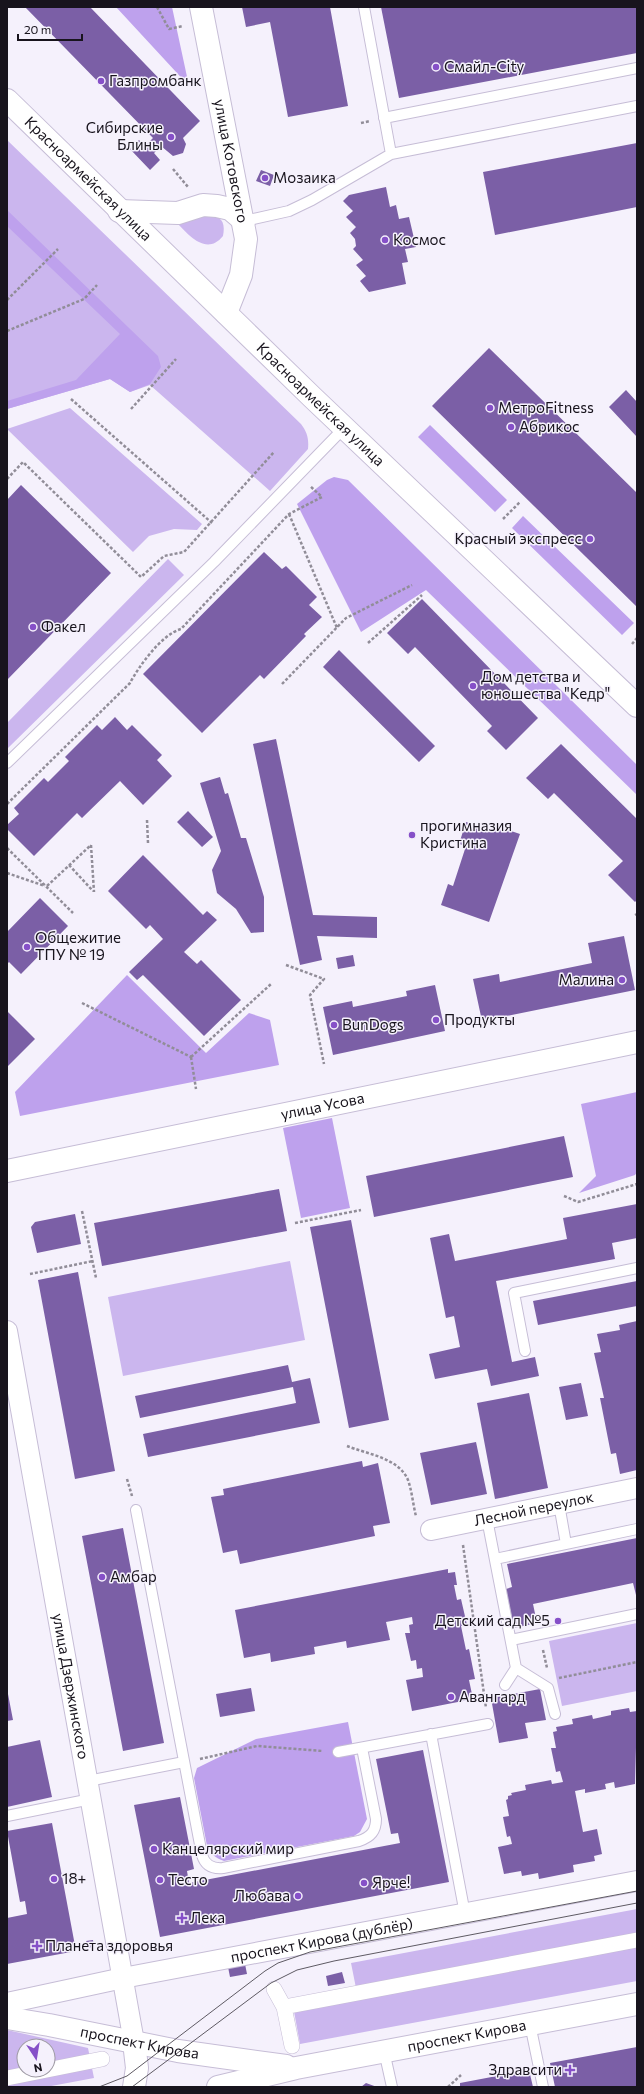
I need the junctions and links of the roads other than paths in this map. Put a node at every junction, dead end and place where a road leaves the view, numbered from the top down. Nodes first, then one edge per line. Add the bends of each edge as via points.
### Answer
1 (201, 7) edge
2 (364, 7) edge
3 (637, 68) edge
4 (7, 100) edge
5 (637, 106) edge
6 (384, 118) junction
7 (391, 154) junction
8 (119, 211) junction
9 (244, 221) junction
10 (226, 313) junction
11 (344, 428) junction
12 (637, 706) edge
13 (7, 763) edge
14 (637, 1042) edge
15 (7, 1171) edge
16 (637, 1268) edge
17 (7, 1331) edge
18 (525, 1351) dead end
19 (637, 1488) edge
20 (559, 1504) junction
21 (136, 1510) dead end
22 (487, 1519) junction
23 (637, 1529) edge
24 (431, 1530) dead end
25 (566, 1544) junction
26 (495, 1559) junction
27 (637, 1614) edge
28 (511, 1640) junction
29 (516, 1668) junction
30 (505, 1685) dead end
31 (555, 1714) dead end
32 (488, 1724) road end
33 (431, 1734) junction
34 (362, 1748) junction
35 (338, 1752) road end
36 (184, 1762) junction
37 (89, 1790) junction
38 (7, 1816) edge
39 (637, 1881) edge
40 (465, 1914) junction
41 (637, 1940) edge
42 (123, 1978) junction
43 (274, 1989) dead end
44 (7, 2004) edge
45 (637, 2004) edge
46 (284, 2007) junction
47 (7, 2018) edge
48 (530, 2024) junction
49 (134, 2042) junction
50 (292, 2046) dead end
51 (384, 2052) junction
52 (102, 2059) dead end
53 (296, 2068) junction
54 (7, 2078) edge
55 (134, 2087) edge
56 (218, 2087) edge
57 (392, 2087) edge
58 (542, 2087) edge

1 - 9 main road, улица Котовского
2 - 6 lane
3 - 6 lane
4 - 8 main road, Красноармейская улица
5 - 7 lane
6 - 7 lane
7 - 9 lane via 288,211
8 - 9 main road via 178,213 203,205 217,206 230,209
8 - 10 main road, Красноармейская улица
9 - 10 main road, улица Котовского via 245,258
10 - 11 main road, Красноармейская улица
11 - 12 main road, Красноармейская улица
11 - 13 lane via 214,562
14 - 15 main road, улица Усова
16 - 18 lane via 514,1293
17 - 37 street, улица Дзержинского
19 - 20 street, Лесной переулок
20 - 22 street, Лесной переулок
20 - 25 lane
21 - 36 lane
22 - 24 street, Лесной переулок
22 - 26 lane
23 - 25 lane
25 - 26 lane
26 - 28 lane
27 - 28 lane
28 - 29 lane
29 - 30 lane
29 - 31 lane via 548,1688
32 - 33 lane
33 - 34 lane
33 - 40 lane
34 - 35 lane
34 - 36 lane via 376,1819 370,1836 359,1841 217,1869 207,1864 202,1855
36 - 37 lane
37 - 38 lane
37 - 42 street, улица Дзержинского
39 - 40 street, проспект Кирова (дублёр)
40 - 42 street, проспект Кирова (дублёр)
41 - 46 street
42 - 44 street, проспект Кирова (дублёр)
42 - 49 street, улица Дзержинского
43 - 46 street
45 - 48 main road, проспект Кирова
46 - 50 street
47 - 49 main road, проспект Кирова
48 - 51 main road, проспект Кирова
48 - 58 lane
49 - 53 main road, проспект Кирова
49 - 55 main road via 137,2068
51 - 53 main road, проспект Кирова
51 - 57 lane
52 - 54 street
53 - 56 main road, проспект Кирова

